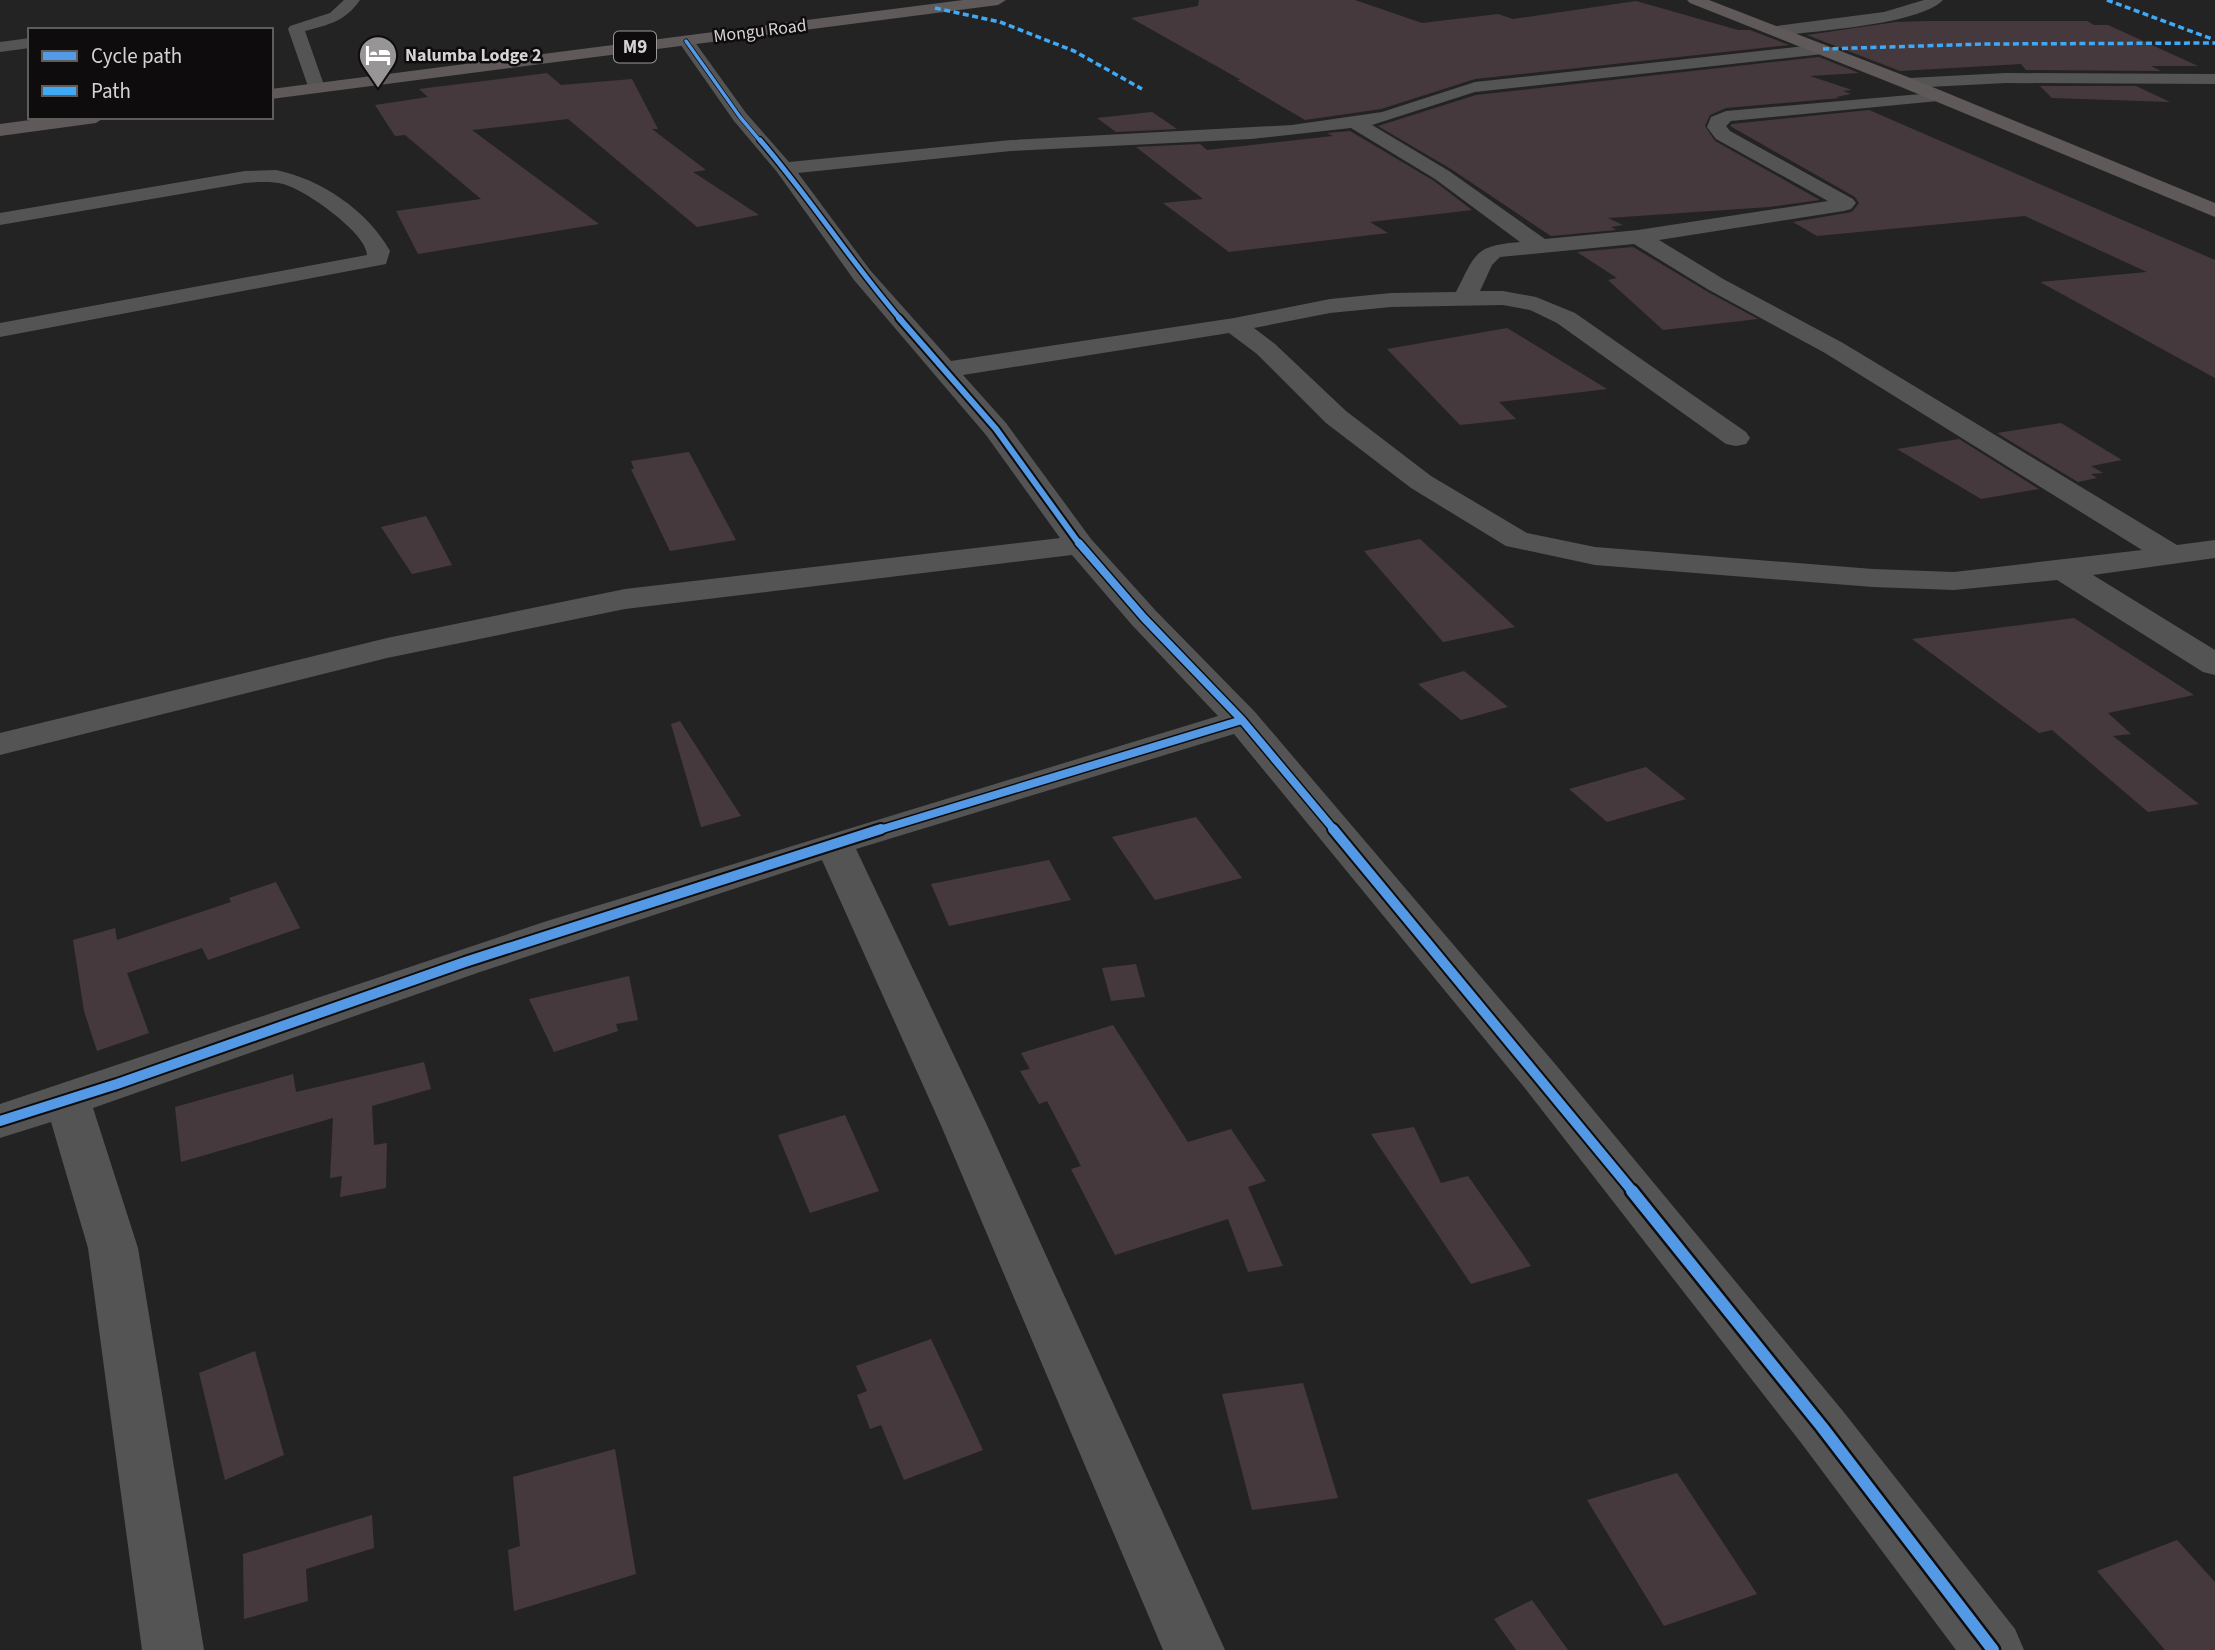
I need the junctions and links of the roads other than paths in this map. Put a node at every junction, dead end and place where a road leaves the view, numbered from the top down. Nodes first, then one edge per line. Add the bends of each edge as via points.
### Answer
1 (352, 0) edge
2 (998, 0) edge
3 (1695, 0) edge
4 (1935, 0) edge
5 (1774, 31) junction
6 (685, 41) junction
7 (28, 43) edge
8 (0, 47) edge
9 (1823, 50) junction
10 (2215, 79) edge
11 (1907, 83) junction
12 (316, 88) junction
13 (273, 94) edge
14 (1938, 96) junction
15 (81, 119) edge
16 (1354, 122) junction
17 (0, 130) edge
18 (784, 168) junction
19 (2215, 211) edge
20 (0, 219) edge
21 (1638, 237) junction
22 (1538, 245) junction
23 (1464, 298) junction
24 (1234, 325) junction
25 (0, 330) edge
26 (945, 370) junction
27 (1736, 438) dead end
28 (1080, 545) junction
29 (2215, 549) edge
30 (2170, 554) junction
31 (2063, 570) junction
32 (2215, 665) edge
33 (1242, 720) junction
34 (0, 744) edge
35 (835, 846) junction
36 (68, 1101) junction
37 (0, 1121) edge
38 (173, 1650) edge
39 (1194, 1650) edge
40 (1993, 1650) edge

1 - 12 street via 336,16 290,30
2 - 6 main road, Mongu Road / M9
3 - 5 main road
4 - 5 street via 1907,13
5 - 9 main road
6 - 12 main road, Mongu Road / M9
6 - 18 street
7 - 8 street
9 - 11 main road
9 - 16 street via 1475,87 1409,110
10 - 11 street via 2006,78
11 - 14 main road
12 - 13 main road, Mongu Road / M9
14 - 19 main road
14 - 21 street via 1726,116 1716,127 1733,142 1846,202 1844,205
15 - 17 main road
16 - 18 street via 1044,143
16 - 22 street via 1442,175
18 - 26 street via 862,275
20 - 25 street via 245,177 287,177 331,199 364,229 379,251 378,259 372,261
21 - 22 street
21 - 30 street via 1834,348
22 - 23 street via 1487,255
23 - 24 street via 1330,306
23 - 27 street via 1536,304 1566,318
24 - 26 street
24 - 31 street via 1266,349 1336,417 1399,466 1517,540 1595,556 1905,580 1954,581
26 - 28 street via 996,429
28 - 33 street
28 - 34 street via 625,599 387,648
29 - 30 street
30 - 31 street
31 - 32 street
33 - 35 street
33 - 40 street via 1539,1076 1822,1427
35 - 36 street via 487,955
35 - 39 street via 963,1123
36 - 37 street
36 - 38 street via 113,1248

